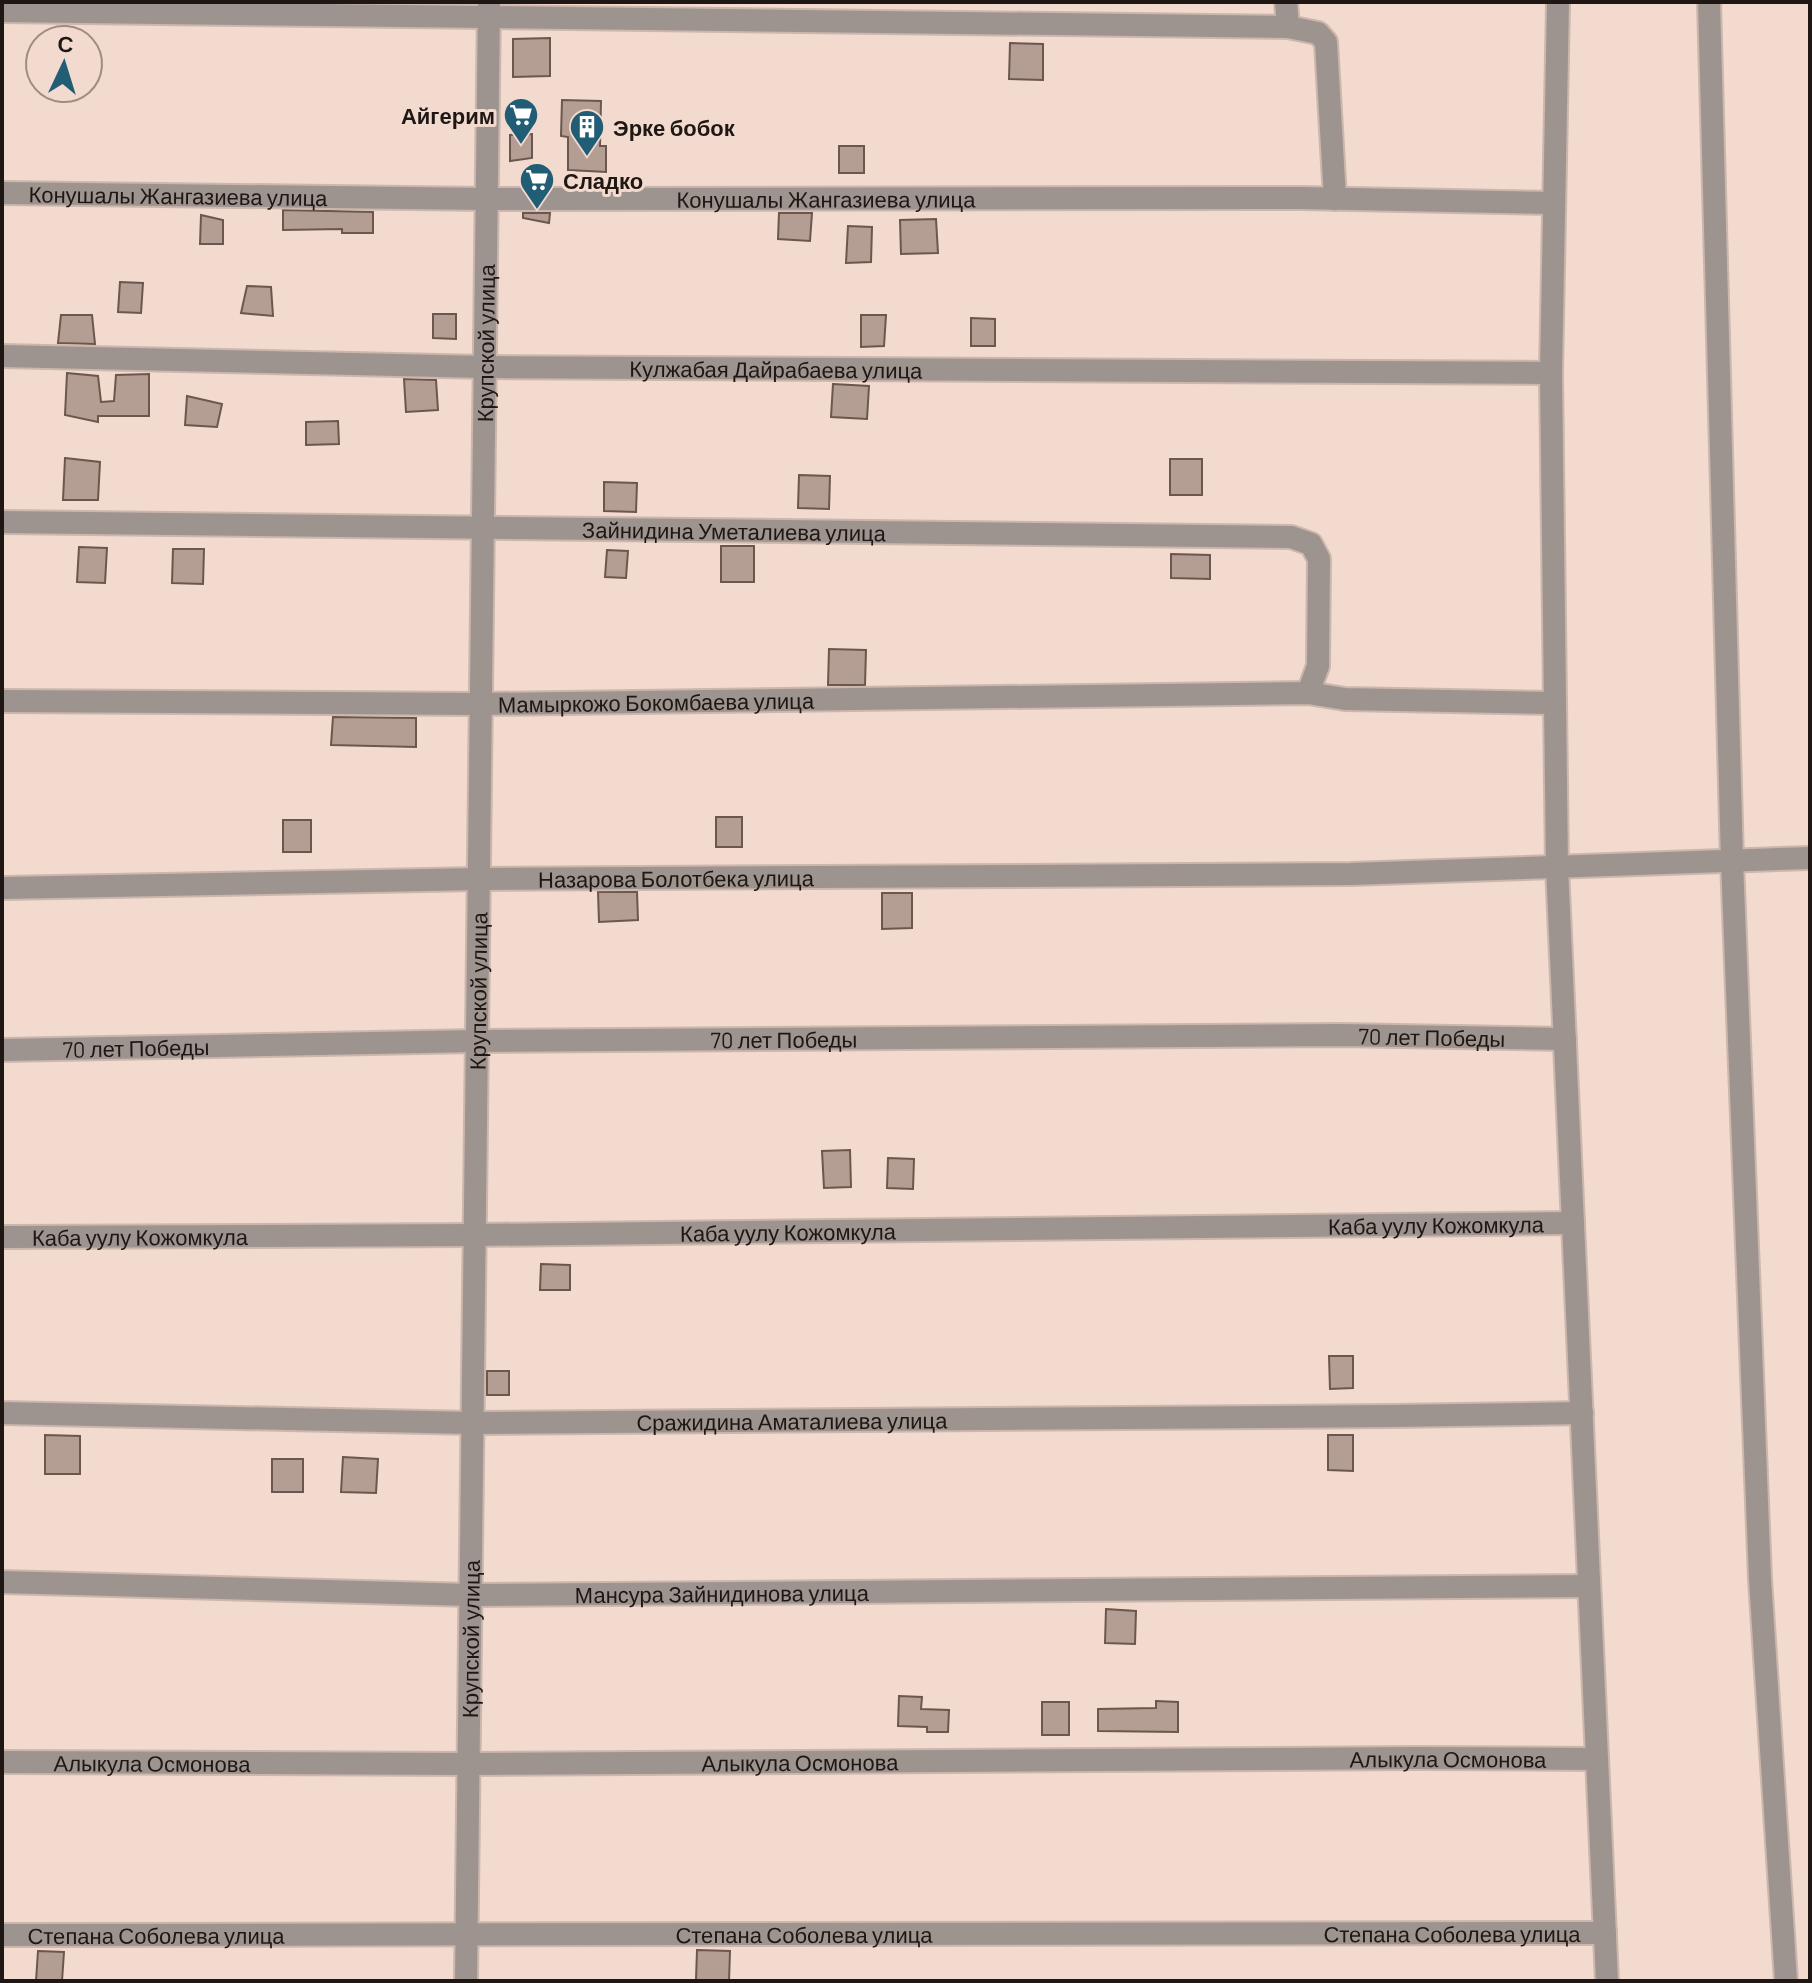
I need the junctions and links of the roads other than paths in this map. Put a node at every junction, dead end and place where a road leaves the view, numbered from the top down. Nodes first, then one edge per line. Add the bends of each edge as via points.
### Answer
1 (1286, 2) edge
2 (1558, 2) edge
3 (1709, 2) edge
4 (488, 9) edge
5 (2, 11) edge
6 (1288, 27) junction
7 (2, 193) edge
8 (486, 199) junction
9 (1335, 199) junction
10 (1554, 203) junction
11 (2, 356) edge
12 (484, 367) junction
13 (1551, 373) junction
14 (2, 522) edge
15 (482, 529) junction
16 (1308, 693) junction
17 (2, 701) edge
18 (1555, 703) junction
19 (480, 704) junction
20 (1810, 858) edge
21 (1732, 861) junction
22 (1557, 867) junction
23 (478, 879) junction
24 (2, 888) edge
25 (1565, 1039) junction
26 (476, 1041) junction
27 (2, 1050) edge
28 (1573, 1223) junction
29 (474, 1235) junction
30 (2, 1237) edge
31 (2, 1413) edge
32 (1582, 1413) junction
33 (472, 1423) junction
34 (2, 1582) edge
35 (1589, 1586) junction
36 (470, 1595) junction
37 (1597, 1759) junction
38 (2, 1762) edge
39 (468, 1764) junction
40 (1605, 1933) junction
41 (2, 1935) edge
42 (466, 1935) junction
43 (466, 1981) edge
44 (1607, 1981) edge
45 (1786, 1981) edge

1 - 6 street
2 - 10 street
3 - 21 street
4 - 5 street
4 - 6 street
4 - 8 street, Крупской улица
6 - 9 street via 1318,33 1326,42
7 - 8 street, Конушалы Жангазиева улица
8 - 9 street, Конушалы Жангазиева улица
8 - 12 street, Крупской улица
9 - 10 street, Конушалы Жангазиева улица
10 - 13 street
11 - 12 street, Кулжабая Дайрабаева улица
12 - 13 street, Кулжабая Дайрабаева улица
12 - 15 street, Крупской улица
13 - 18 street
14 - 15 street, Зайнидина Уметалиева улица
15 - 16 street, Зайнидина Уметалиева улица via 1291,537 1311,544 1319,559 1318,666
15 - 19 street, Крупской улица
16 - 18 street, Мамыркожо Бокомбаева улица via 1345,699
16 - 19 street, Мамыркожо Бокомбаева улица
17 - 19 street, Мамыркожо Бокомбаева улица
18 - 22 street
19 - 23 street, Крупской улица
20 - 21 street, Назарова Болотбека улица
21 - 22 street, Назарова Болотбека улица
21 - 45 street via 1760,1579
22 - 23 street, Назарова Болотбека улица via 1351,874
22 - 25 street
23 - 24 street, Назарова Болотбека улица
23 - 26 street, Крупской улица
25 - 26 street, 70 лет Победы via 1324,1035
25 - 28 street
26 - 27 street, 70 лет Победы
26 - 29 street, Крупской улица
28 - 29 street, Каба уулу Кожомкула
28 - 32 street
29 - 30 street, Каба уулу Кожомкула
29 - 33 street, Крупской улица
31 - 33 street, Сражидина Аматалиева улица
32 - 33 street, Сражидина Аматалиева улица
32 - 35 street
33 - 36 street, Крупской улица
34 - 36 street, Мансура Зайнидинова улица
35 - 36 street, Мансура Зайнидинова улица
35 - 37 street
36 - 39 street, Крупской улица
37 - 39 street, Алыкула Осмонова
37 - 40 street
38 - 39 street, Алыкула Осмонова
39 - 42 street, Крупской улица
40 - 42 street, Степана Соболева улица
40 - 44 street
41 - 42 street, Степана Соболева улица
42 - 43 street, Крупской улица

